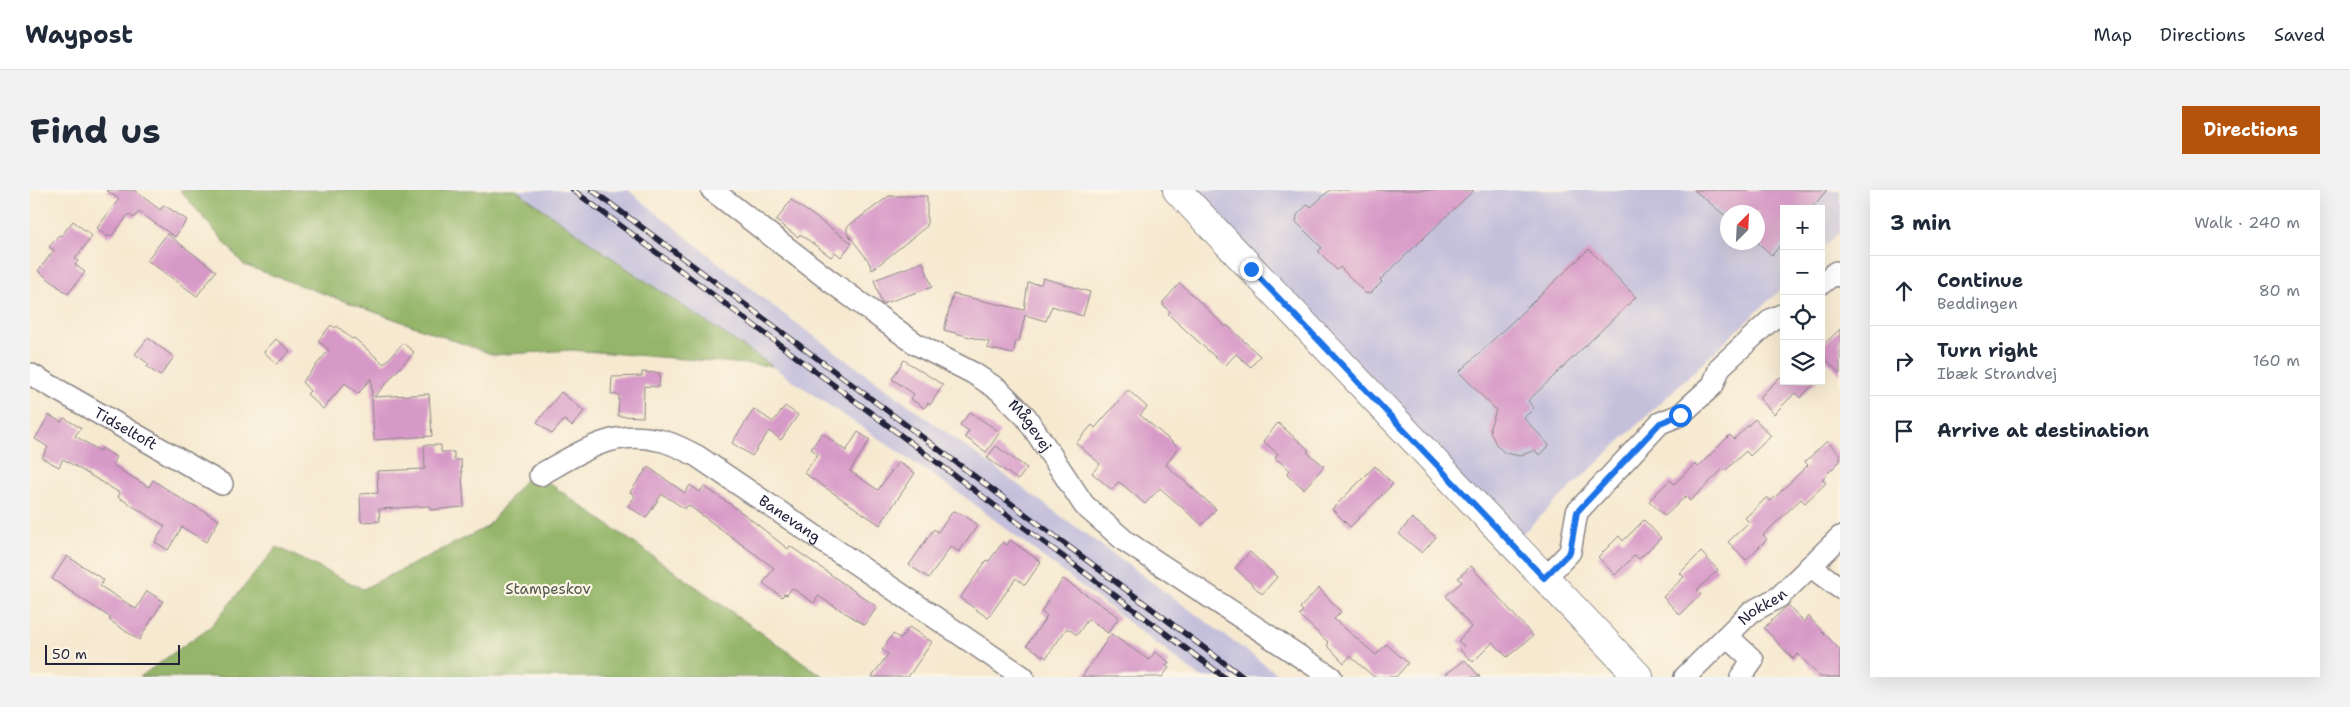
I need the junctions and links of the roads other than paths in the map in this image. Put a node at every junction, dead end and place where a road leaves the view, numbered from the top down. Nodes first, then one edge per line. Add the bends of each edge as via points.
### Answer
1 (712, 190) edge
2 (1177, 190) edge
3 (1840, 276) edge
4 (1825, 281) edge
5 (1780, 316) edge
6 (30, 374) edge
7 (540, 475) dead end
8 (222, 484) dead end
9 (1840, 538) edge
10 (1810, 566) junction
11 (1544, 578) junction
12 (1840, 588) edge
13 (1727, 636) junction
14 (1023, 677) edge
15 (1331, 677) edge
16 (1639, 677) edge
17 (1685, 677) edge
18 (1741, 677) edge

1 - 15 street, Mågevej via 916,344 999,390 1026,416 1084,505 1125,541
2 - 11 street
3 - 4 street via 1836,272
5 - 11 street via 1772,319 1720,367 1712,385 1680,415 1660,423 1577,512 1570,552
6 - 8 street, Tidseltoft
7 - 14 street, Banevang via 589,447 620,437 658,440 690,452
9 - 10 street, Nokken
10 - 12 street
10 - 13 street, Nokken via 1778,597 1751,612
11 - 16 street
13 - 17 street, Nokken
13 - 18 street via 1753,660

